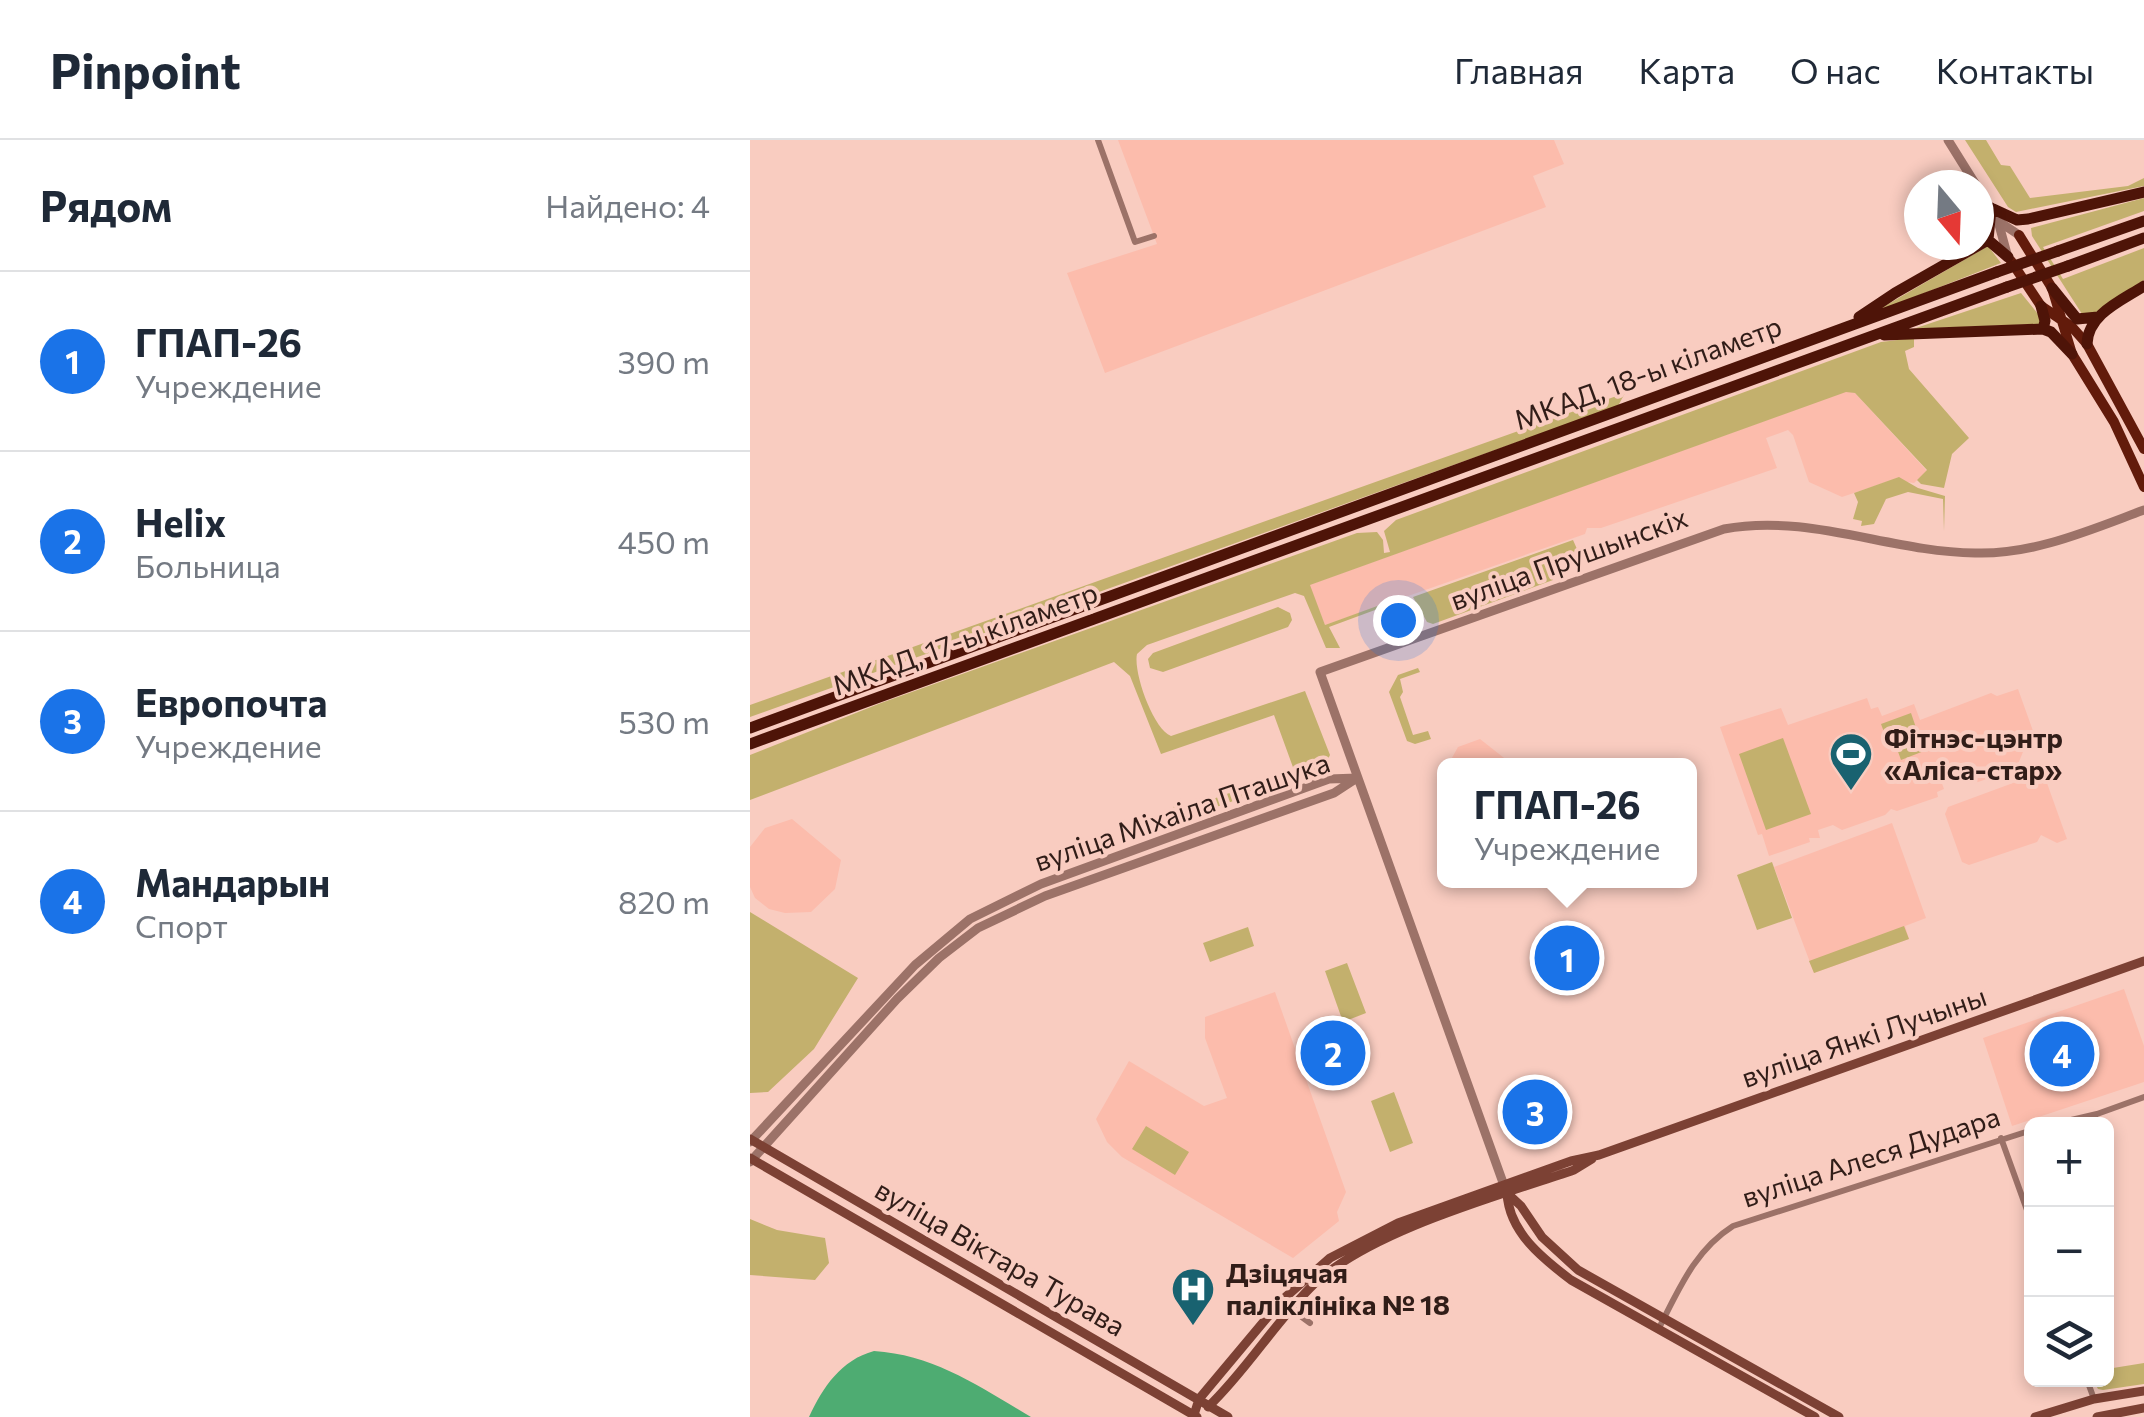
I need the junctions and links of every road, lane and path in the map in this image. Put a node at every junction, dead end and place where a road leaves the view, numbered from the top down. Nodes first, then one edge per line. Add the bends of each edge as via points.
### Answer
1 (1098, 140) edge
2 (1948, 140) edge
3 (1967, 170) edge
4 (2144, 192) edge
5 (1994, 209) edge
6 (1994, 214) edge
7 (2028, 220) junction
8 (1998, 221) junction
9 (2144, 221) edge
10 (2019, 235) junction
11 (1154, 236) dead end
12 (2144, 238) edge
13 (1994, 245) edge
14 (2008, 256) junction
15 (1954, 260) edge
16 (2144, 286) edge
17 (2052, 288) junction
18 (2041, 306) junction
19 (2098, 317) junction
20 (2060, 319) junction
21 (2043, 329) junction
22 (1828, 333) junction
23 (1870, 336) junction
24 (2087, 344) junction
25 (2072, 354) junction
26 (2144, 449) edge
27 (2144, 487) edge
28 (2144, 510) edge
29 (1195, 574) junction
30 (750, 728) edge
31 (750, 744) edge
32 (1357, 778) junction
33 (2144, 961) edge
34 (2144, 1097) edge
35 (2083, 1117) edge
36 (2024, 1132) edge
37 (2001, 1138) junction
38 (751, 1140) edge
39 (764, 1147) junction
40 (751, 1160) edge
41 (1506, 1189) junction
42 (2026, 1207) edge
43 (1281, 1301) junction
44 (1291, 1308) junction
45 (1310, 1323) dead end
46 (1661, 1323) junction
47 (2089, 1387) edge
48 (2144, 1391) edge
49 (1199, 1399) junction
50 (2094, 1399) junction
51 (1210, 1406) junction
52 (2144, 1408) edge
53 (1195, 1416) edge
54 (1228, 1417) edge
55 (1816, 1417) edge
56 (1839, 1417) edge
57 (2035, 1417) edge
58 (2097, 1417) edge

1 - 11 street via 1135,242
2 - 3 street
4 - 7 highway
5 - 7 highway
6 - 8 street
7 - 10 highway
8 - 10 street
8 - 14 street
9 - 22 highway, МКАД, 18-ы кіламетр, bridge
10 - 17 main road
12 - 23 highway, МКАД, 18-ы кіламетр, bridge
13 - 14 highway
14 - 18 main road
15 - 22 highway
16 - 19 highway
17 - 19 highway via 2076,319
17 - 20 main road
18 - 20 main road
18 - 21 highway
19 - 24 highway via 2087,330
20 - 24 main road
20 - 25 main road
21 - 23 highway
21 - 25 highway
22 - 29 highway, МКАД, 18-ы кіламетр
23 - 29 highway, МКАД, 18-ы кіламетр
24 - 26 main road
25 - 27 main road
28 - 32 street, вуліца Прушынскіх via 2062,540 1992,554 1781,526 1742,526 1684,541 1320,672
29 - 30 highway, МКАД, 17-ы кіламетр
29 - 31 highway, МКАД, 17-ы кіламетр
32 - 38 street, вуліца Міхаіла Пташука via 1328,779 1041,884 970,919 915,964
32 - 39 street, вуліца Міхаіла Пташука via 1334,793 1036,899 978,928 897,1000
32 - 41 street, вуліца Прушынскіх
33 - 41 main road, вуліца Янкі Лучыны
34 - 35 street
36 - 37 street, вуліца Алеся Дудара
37 - 42 street
37 - 46 street, вуліца Алеся Дудара via 1733,1226 1694,1261
38 - 39 main road, вуліца Віктара Турава
39 - 40 street, вуліца Міхаіла Пташука
39 - 49 main road, вуліца Віктара Турава
40 - 53 main road, вуліца Віктара Турава
41 - 43 main road, вуліца Янкі Лучыны via 1398,1223 1350,1246
41 - 44 main road, вуліца Янкі Лучыны via 1353,1255
41 - 46 main road via 1542,1238 1578,1270
43 - 44 street
43 - 49 main road, вуліца Янкі Лучыны
44 - 45 street
44 - 51 main road, вуліца Янкі Лучыны
46 - 55 main road
46 - 56 main road
47 - 50 street
48 - 50 main road
49 - 51 main road, вуліца Віктара Турава
49 - 53 main road, вуліца Янкі Лучыны
50 - 57 main road
51 - 53 main road, вуліца Янкі Лучыны
51 - 54 main road, вуліца Віктара Турава
52 - 58 main road

